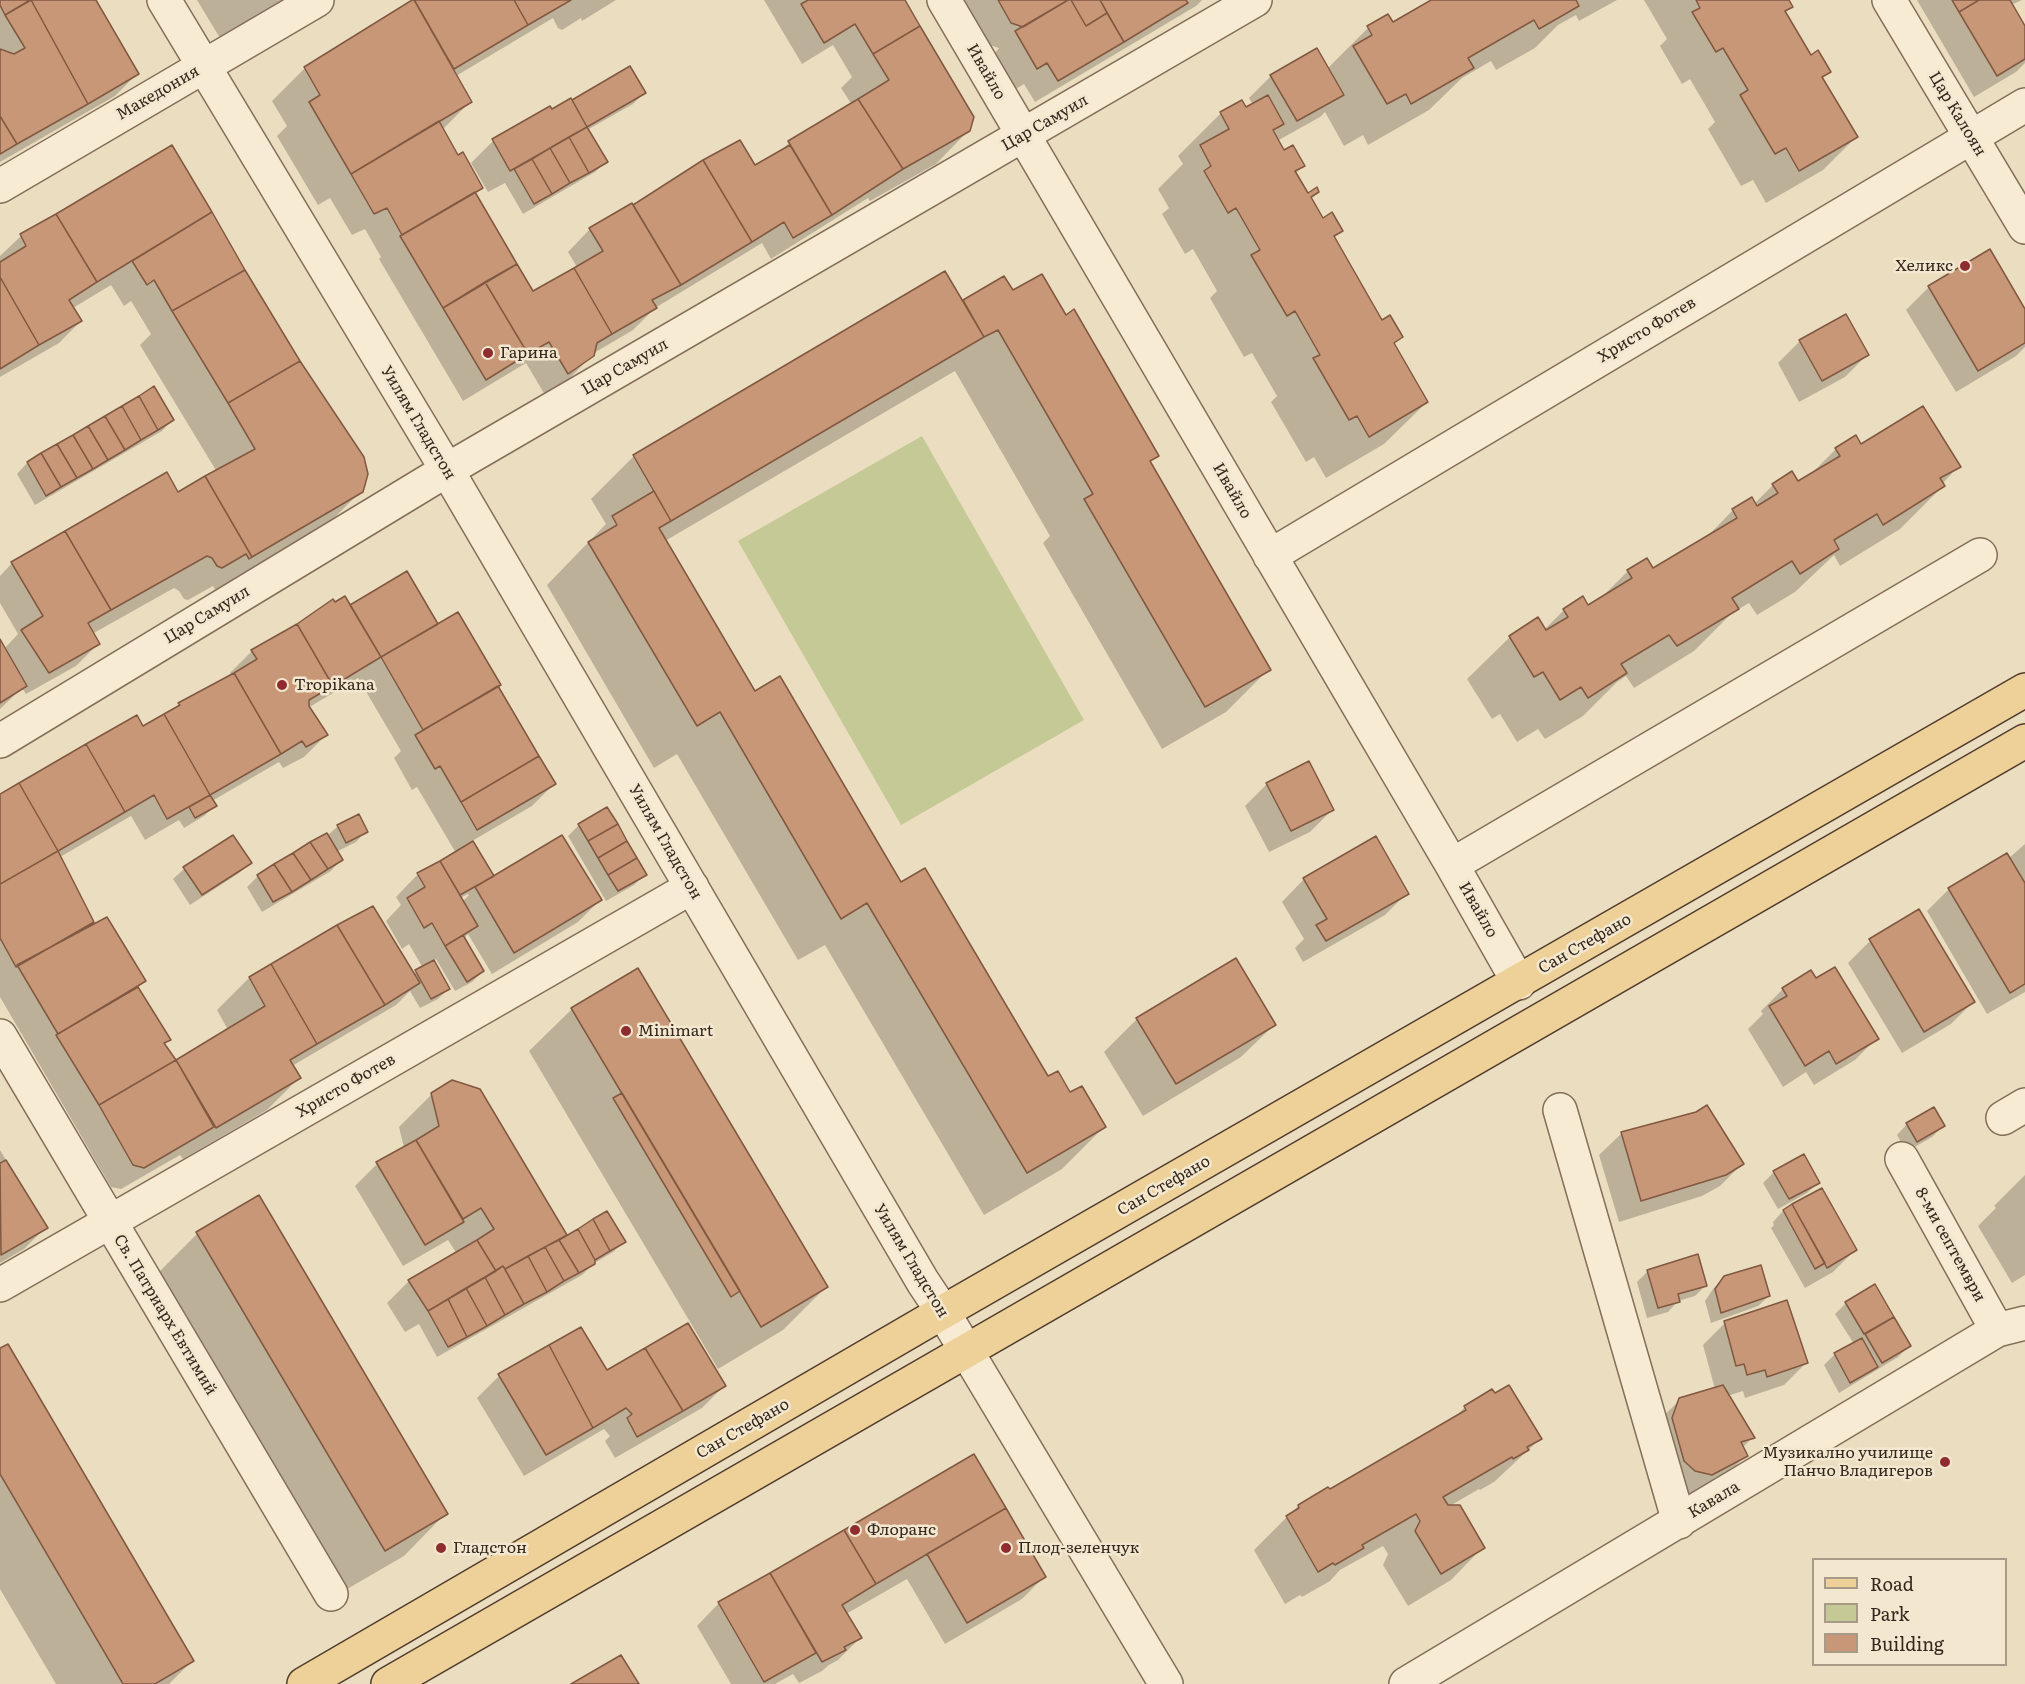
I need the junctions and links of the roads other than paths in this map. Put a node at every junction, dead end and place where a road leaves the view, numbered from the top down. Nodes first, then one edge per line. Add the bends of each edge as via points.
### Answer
1 (164, 0) edge
2 (317, 0) edge
3 (944, 0) edge
4 (1255, 0) edge
5 (1889, 0) edge
6 (203, 67) junction
7 (2025, 105) edge
8 (1024, 135) junction
9 (1970, 137) junction
10 (0, 186) edge
11 (2025, 227) edge
12 (447, 470) junction
13 (1980, 555) dead end
14 (1270, 556) junction
15 (2025, 690) edge
16 (0, 741) edge
17 (2025, 741) edge
18 (1452, 865) junction
19 (692, 887) junction
20 (1519, 982) junction
21 (0, 1036) edge
22 (1560, 1110) dead end
23 (1902, 1159) dead end
24 (110, 1222) junction
25 (0, 1285) edge
26 (943, 1312) junction
27 (2011, 1327) edge
28 (966, 1352) junction
29 (1678, 1522) junction
30 (331, 1594) dead end
31 (304, 1684) edge
32 (388, 1684) edge
33 (1166, 1684) edge
34 (1406, 1684) edge

1 - 6 street, Уилям Гладстон
2 - 6 street, Македония
3 - 8 street, Ивайло
4 - 8 street, Цар Самуил
5 - 9 street, Цар Калоян
6 - 10 street, Македония
6 - 12 street, Уилям Гладстон
7 - 9 street, Христо Фотев
8 - 12 street, Цар Самуил
8 - 14 street, Ивайло
9 - 11 street, Цар Калоян
9 - 14 street, Христо Фотев
12 - 16 street, Цар Самуил
12 - 19 street, Уилям Гладстон
13 - 18 street
14 - 18 street, Ивайло
15 - 20 main road, Сан Стефано
17 - 28 main road
18 - 20 street, Ивайло
19 - 24 street, Христо Фотев
19 - 26 street, Уилям Гладстон
20 - 26 main road, Сан Стефано
21 - 24 street, Св. Патриарх Евтимий
22 - 29 street
23 - 27 street, 8-ми септември
24 - 25 street, Христо Фотев
24 - 30 street, Св. Патриарх Евтимий
26 - 28 street, Уилям Гладстон
26 - 31 main road, Сан Стефано
27 - 29 street, Кавала
28 - 32 main road
28 - 33 street, Уилям Гладстон
29 - 34 street, Кавала

